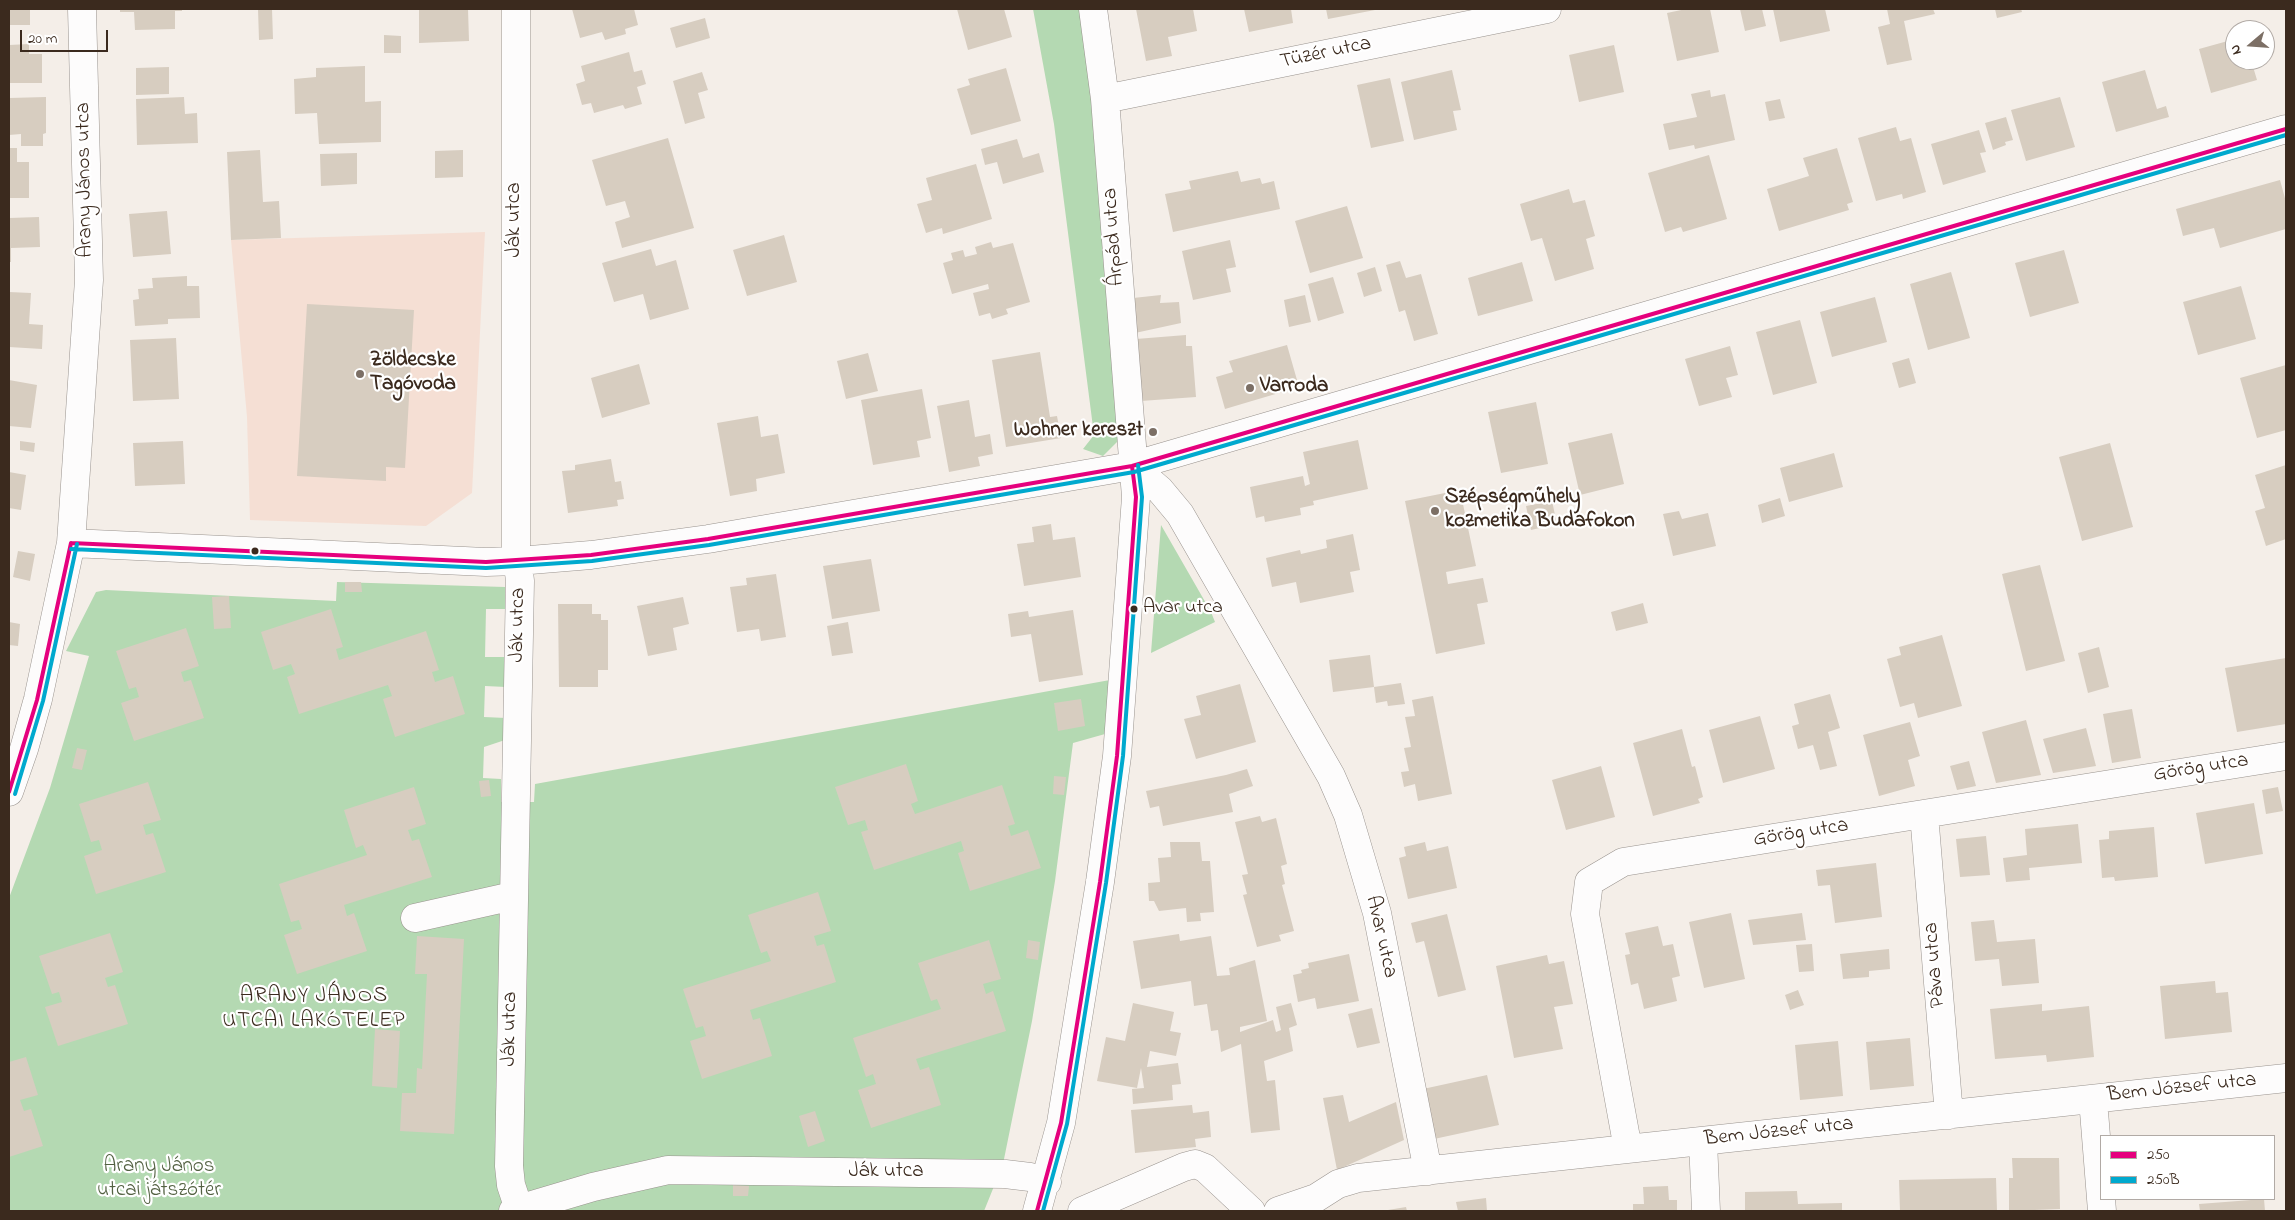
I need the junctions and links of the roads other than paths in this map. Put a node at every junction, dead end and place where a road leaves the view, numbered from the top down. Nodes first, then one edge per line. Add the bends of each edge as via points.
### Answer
1 (82, 9) edge
2 (516, 9) edge
3 (1093, 9) edge
4 (1547, 9) edge
5 (1105, 99) junction
6 (2286, 129) edge
7 (1132, 466) junction
8 (71, 543) junction
9 (518, 561) junction
10 (2286, 756) edge
11 (9, 792) edge
12 (1924, 814) junction
13 (513, 896) junction
14 (415, 918) dead end
15 (2286, 1078) edge
16 (2093, 1099) junction
17 (1949, 1115) junction
18 (1703, 1141) junction
19 (1628, 1149) junction
20 (1428, 1171) junction
21 (1047, 1182) junction
22 (2100, 1186) edge
23 (1289, 1209) edge
24 (516, 1210) edge
25 (1041, 1210) edge
26 (1082, 1211) edge
27 (1251, 1211) edge
28 (1706, 1211) edge

1 - 8 street, Arany János utca via 88,280
2 - 9 street, Ják utca
3 - 5 street, Árpád utca
4 - 5 street, Tüzér utca
5 - 7 street, Árpád utca
6 - 7 street
7 - 9 street via 708,539
7 - 20 street, Avar utca via 1160,490 1180,514 1331,776 1348,815 1377,913
7 - 21 street, Árpád utca via 1136,497 1117,756 1063,1113
8 - 9 street
8 - 11 street, Arany János utca via 38,699
9 - 13 street, Ják utca
10 - 12 street, Görög utca
12 - 17 street, Páva utca
12 - 19 street, Görög utca via 1623,862 1588,882 1585,914
13 - 14 street
13 - 24 street, Ják utca via 509,1166
15 - 16 street, Bem József utca
16 - 17 street, Bem József utca
16 - 22 street
17 - 18 street, Bem József utca
18 - 19 street, Bem József utca
18 - 28 street
19 - 20 street, Bem József utca
20 - 23 street, Bem József utca via 1358,1178 1338,1184
21 - 24 street, Ják utca via 1005,1174 668,1170 593,1186
21 - 25 street, Árpád utca
26 - 27 street via 1195,1164 1205,1168

